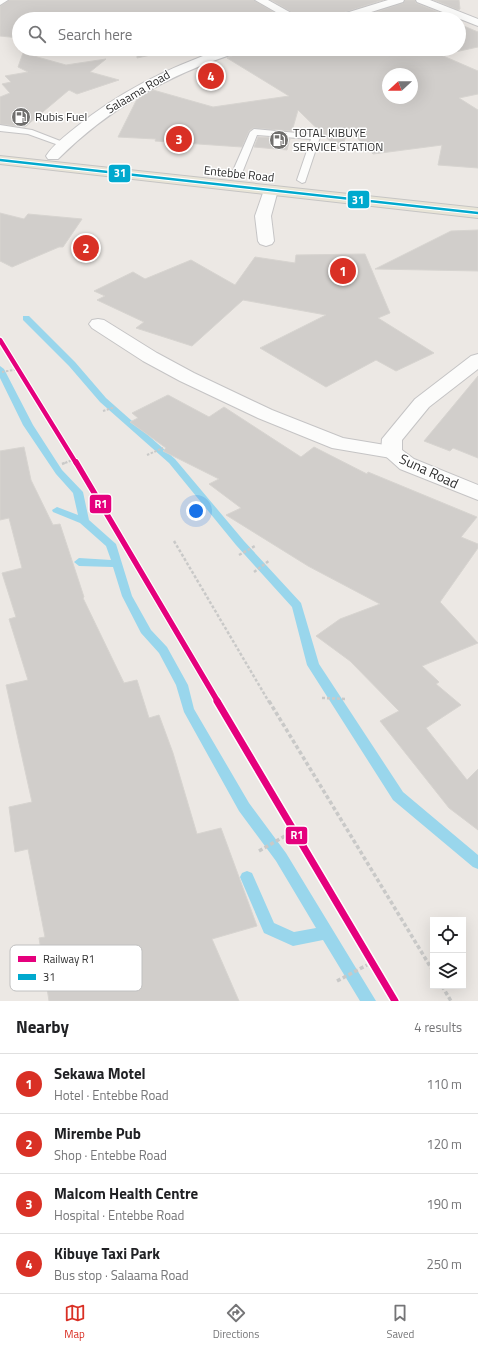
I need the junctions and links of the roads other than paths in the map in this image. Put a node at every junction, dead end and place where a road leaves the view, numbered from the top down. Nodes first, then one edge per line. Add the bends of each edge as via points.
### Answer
1 (3, 0) edge
2 (260, 0) edge
3 (399, 0) edge
4 (421, 0) edge
5 (0, 2) edge
6 (283, 12) edge
7 (360, 12) edge
8 (451, 12) edge
9 (466, 18) edge
10 (478, 23) edge
11 (216, 56) edge
12 (0, 128) edge
13 (64, 144) junction
14 (0, 150) edge
15 (53, 156) junction
16 (0, 160) edge
17 (237, 173) junction
18 (302, 180) junction
19 (271, 190) junction
20 (478, 199) edge
21 (478, 213) edge
22 (266, 241) dead end
23 (98, 324) dead end
24 (478, 360) edge
25 (391, 452) junction
26 (478, 493) edge

1 - 5 street
2 - 6 street
3 - 7 street
4 - 8 street
9 - 10 street
11 - 13 street, Salaama Road via 169,73 106,111
12 - 13 lane via 29,132
13 - 15 street, Salaama Road
14 - 15 main road, Entebbe Road
15 - 17 main road, Entebbe Road
16 - 19 main road, Entebbe Road
17 - 18 main road, Entebbe Road
17 - 18 lane via 254,132 316,137
18 - 20 main road, Entebbe Road
19 - 21 main road, Entebbe Road
19 - 22 street via 263,216
23 - 25 street via 187,377 265,414 340,444
24 - 25 street, Suna Road via 422,403 392,439
25 - 26 street, Suna Road via 407,464

